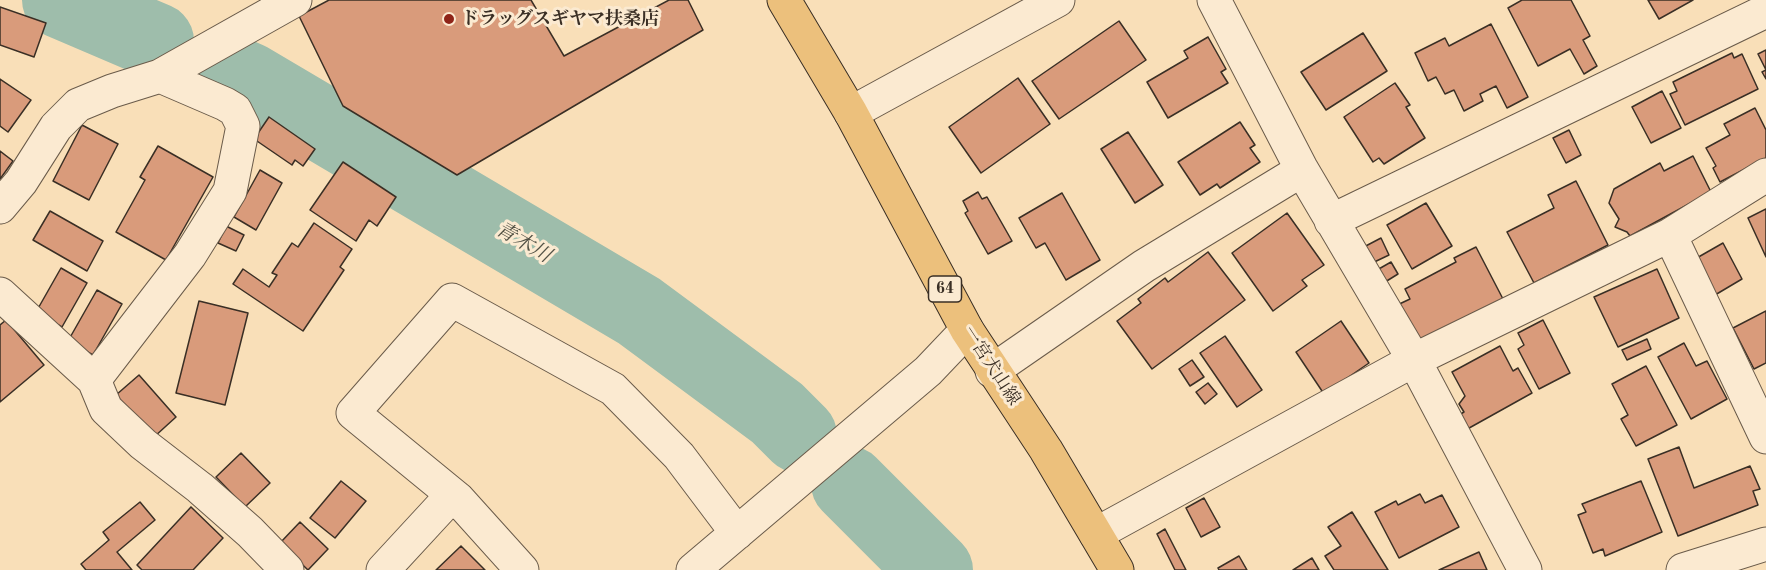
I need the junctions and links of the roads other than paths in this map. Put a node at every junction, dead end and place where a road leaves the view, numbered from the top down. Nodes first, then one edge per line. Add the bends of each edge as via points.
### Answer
1 (295, 0) edge
2 (784, 0) edge
3 (1058, 0) edge
4 (1214, 0) edge
5 (1766, 11) edge
6 (160, 76) junction
7 (851, 113) junction
8 (1302, 170) junction
9 (1766, 175) edge
10 (0, 207) edge
11 (1331, 221) junction
12 (1670, 235) junction
13 (0, 294) edge
14 (967, 330) junction
15 (1413, 360) junction
16 (992, 371) junction
17 (94, 380) junction
18 (1766, 437) edge
19 (458, 499) junction
20 (737, 533) junction
21 (1096, 534) junction
22 (1766, 544) edge
23 (287, 570) edge
24 (383, 570) edge
25 (522, 570) edge
26 (693, 570) edge
27 (1117, 570) edge
28 (1524, 570) edge
29 (1683, 570) edge

1 - 6 street
2 - 7 main road, 一宮犬山線 / 64
3 - 7 street
4 - 8 street
5 - 11 street
6 - 10 street via 78,105 56,127
6 - 17 street via 235,110 243,126 238,156 230,191 190,255
7 - 14 main road, 一宮犬山線 / 64
8 - 11 street
8 - 16 street via 1144,266
9 - 12 street
11 - 15 street
12 - 15 street
12 - 18 street
13 - 17 street
14 - 16 main road, 一宮犬山線 / 64
14 - 20 street via 928,371
15 - 21 street
15 - 28 street
16 - 21 main road, 一宮犬山線 / 64 via 1046,450
17 - 23 street via 106,410 200,488
19 - 20 street via 353,413 452,300 613,388 679,456
19 - 24 street via 443,505
19 - 25 street
20 - 26 street
21 - 27 main road, 一宮犬山線 / 64
22 - 29 street

